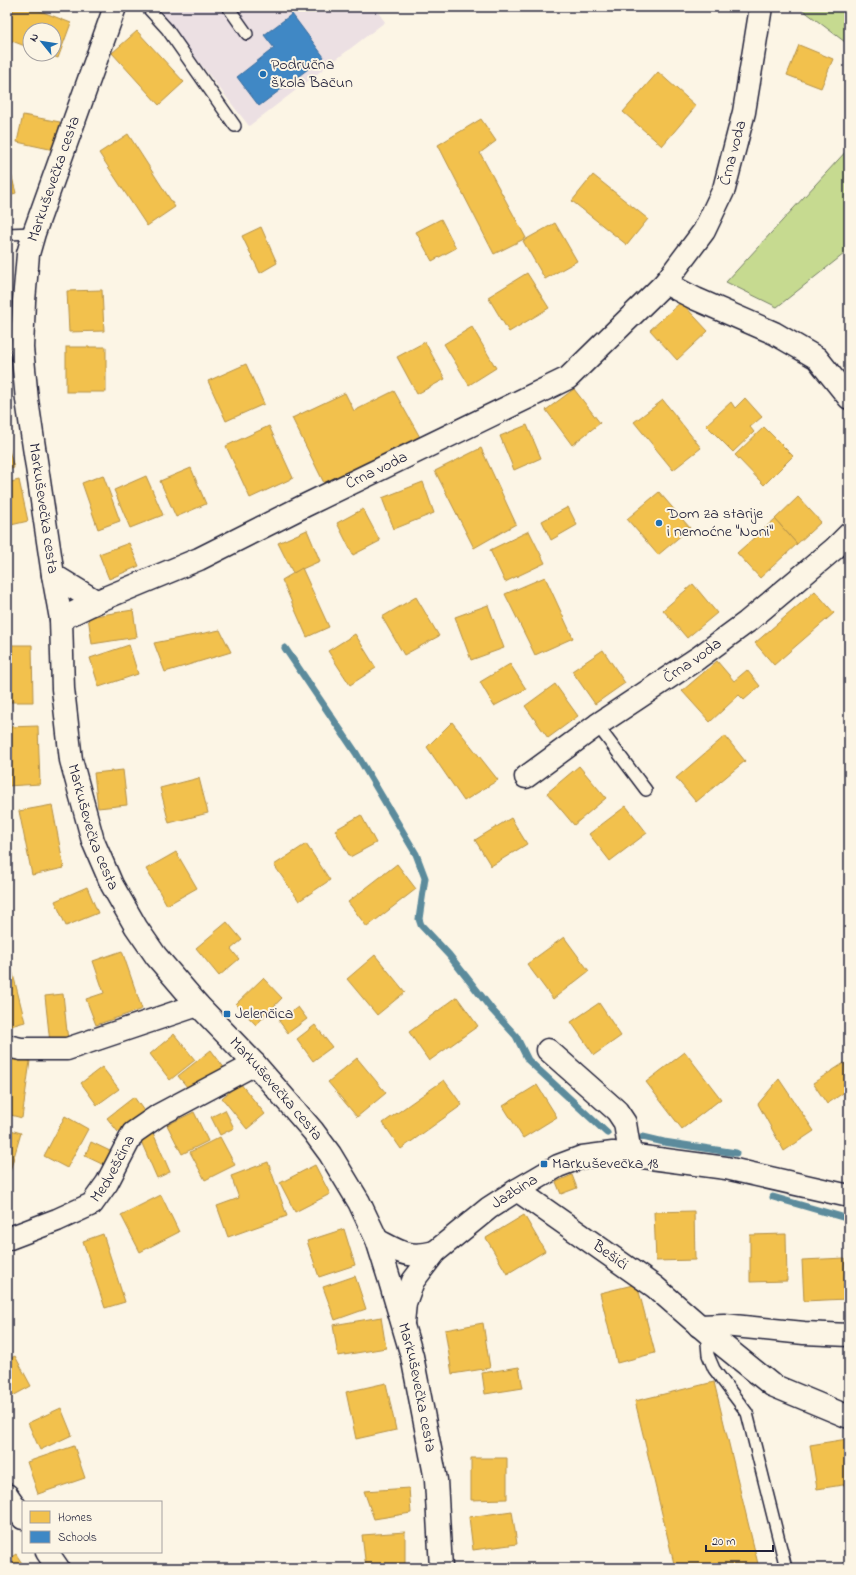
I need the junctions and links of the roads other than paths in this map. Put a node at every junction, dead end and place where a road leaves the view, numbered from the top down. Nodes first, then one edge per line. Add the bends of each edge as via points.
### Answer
1 (116, 7) edge
2 (147, 7) edge
3 (228, 7) edge
4 (761, 7) edge
5 (247, 34) dead end
6 (236, 126) dead end
7 (34, 233) junction
8 (7, 234) edge
9 (665, 283) junction
10 (849, 398) edge
11 (849, 534) edge
12 (53, 575) junction
13 (97, 602) junction
14 (61, 619) junction
15 (597, 725) junction
16 (526, 777) dead end
17 (646, 790) dead end
18 (198, 1005) junction
19 (7, 1046) edge
20 (548, 1050) dead end
21 (255, 1064) junction
22 (630, 1154) junction
23 (517, 1190) junction
24 (849, 1196) edge
25 (7, 1239) edge
26 (376, 1240) junction
27 (435, 1252) junction
28 (403, 1323) junction
29 (704, 1330) junction
30 (849, 1335) edge
31 (849, 1417) edge
32 (7, 1495) edge
33 (22, 1517) edge
34 (48, 1553) edge
35 (58, 1568) edge
36 (441, 1568) edge
37 (786, 1568) edge

1 - 7 street, Markuševečka cesta
2 - 6 lane via 167,29
3 - 5 lane
4 - 9 street, Črna voda via 744,112 724,189 704,231
7 - 8 lane
7 - 12 street, Markuševečka cesta via 28,254 22,348 27,400
9 - 10 street via 774,333 817,358
9 - 13 street, Črna voda via 568,378 199,559
11 - 15 street, Črna voda via 834,550 747,622
12 - 13 street
12 - 14 street, Markuševečka cesta
13 - 14 street, Črna voda
14 - 18 street, Markuševečka cesta via 71,760 93,841 112,885 136,927 170,973
15 - 16 street, Črna voda
15 - 17 lane
18 - 19 street via 67,1049 21,1049
18 - 21 street, Markuševečka cesta
20 - 22 street via 617,1111 625,1123
21 - 25 street, Medveščina via 159,1115 133,1132 107,1183 92,1204
21 - 26 street, Markuševečka cesta via 330,1154 359,1202
22 - 23 street, Jazbina via 613,1153 582,1157 558,1166
22 - 24 street, Jazbina via 726,1168
23 - 27 street, Jazbina via 489,1208
23 - 29 street, Bešići via 655,1287
26 - 27 street via 410,1255
26 - 28 street, Markuševečka cesta
27 - 28 street, Jazbina via 410,1286
28 - 36 street, Markuševečka cesta via 412,1356 436,1480
29 - 30 street via 724,1324
29 - 31 street, Bešići via 772,1385
29 - 37 lane via 708,1355 714,1369 747,1413
32 - 33 street
34 - 35 street

